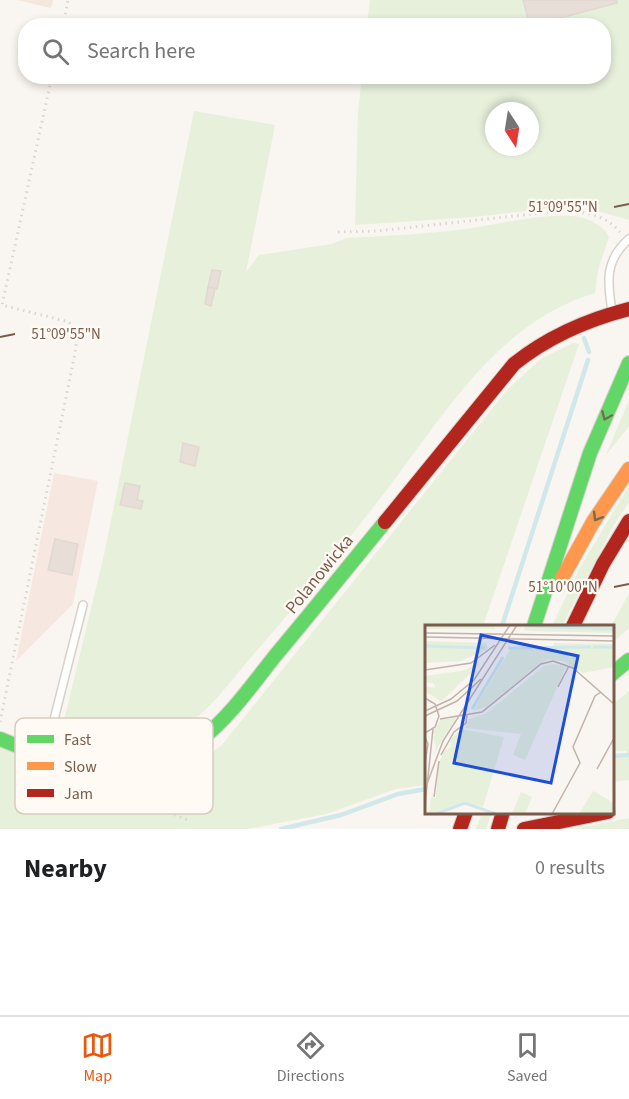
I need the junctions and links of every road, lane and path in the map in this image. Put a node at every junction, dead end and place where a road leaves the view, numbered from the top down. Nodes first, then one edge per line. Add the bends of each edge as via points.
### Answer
1 (68, 0) edge
2 (65, 18) edge
3 (50, 84) edge
4 (615, 226) dead end
5 (338, 232) dead end
6 (629, 239) edge
7 (629, 309) edge
8 (613, 313) junction
9 (629, 363) edge
10 (629, 469) edge
11 (629, 521) edge
12 (83, 605) dead end
13 (537, 625) edge
14 (537, 625) edge
15 (574, 625) edge
16 (629, 660) edge
17 (614, 672) edge
18 (54, 718) edge
19 (0, 722) edge
20 (213, 728) edge
21 (0, 739) edge
22 (15, 744) edge
23 (174, 814) edge
24 (466, 814) edge
25 (503, 814) edge
26 (518, 814) edge
27 (599, 814) edge
28 (190, 821) dead end
29 (460, 829) edge
30 (498, 829) edge
31 (511, 829) edge
32 (524, 829) edge

1 - 2 path
3 - 19 path via 2,305 69,322 76,331 76,348
4 - 5 path via 593,213 569,210
6 - 8 lane via 616,253 608,273
7 - 8 main road, Polanowicka
8 - 20 main road, Polanowicka via 558,332 514,364
9 -> 13 main road via 590,453
10 -> 14 main road via 593,522
11 - 15 main road
12 - 18 lane
16 - 17 main road
21 - 22 main road, Polanowicka
23 - 28 path
24 - 29 main road
25 - 30 main road
26 - 31 main road
27 - 32 main road

